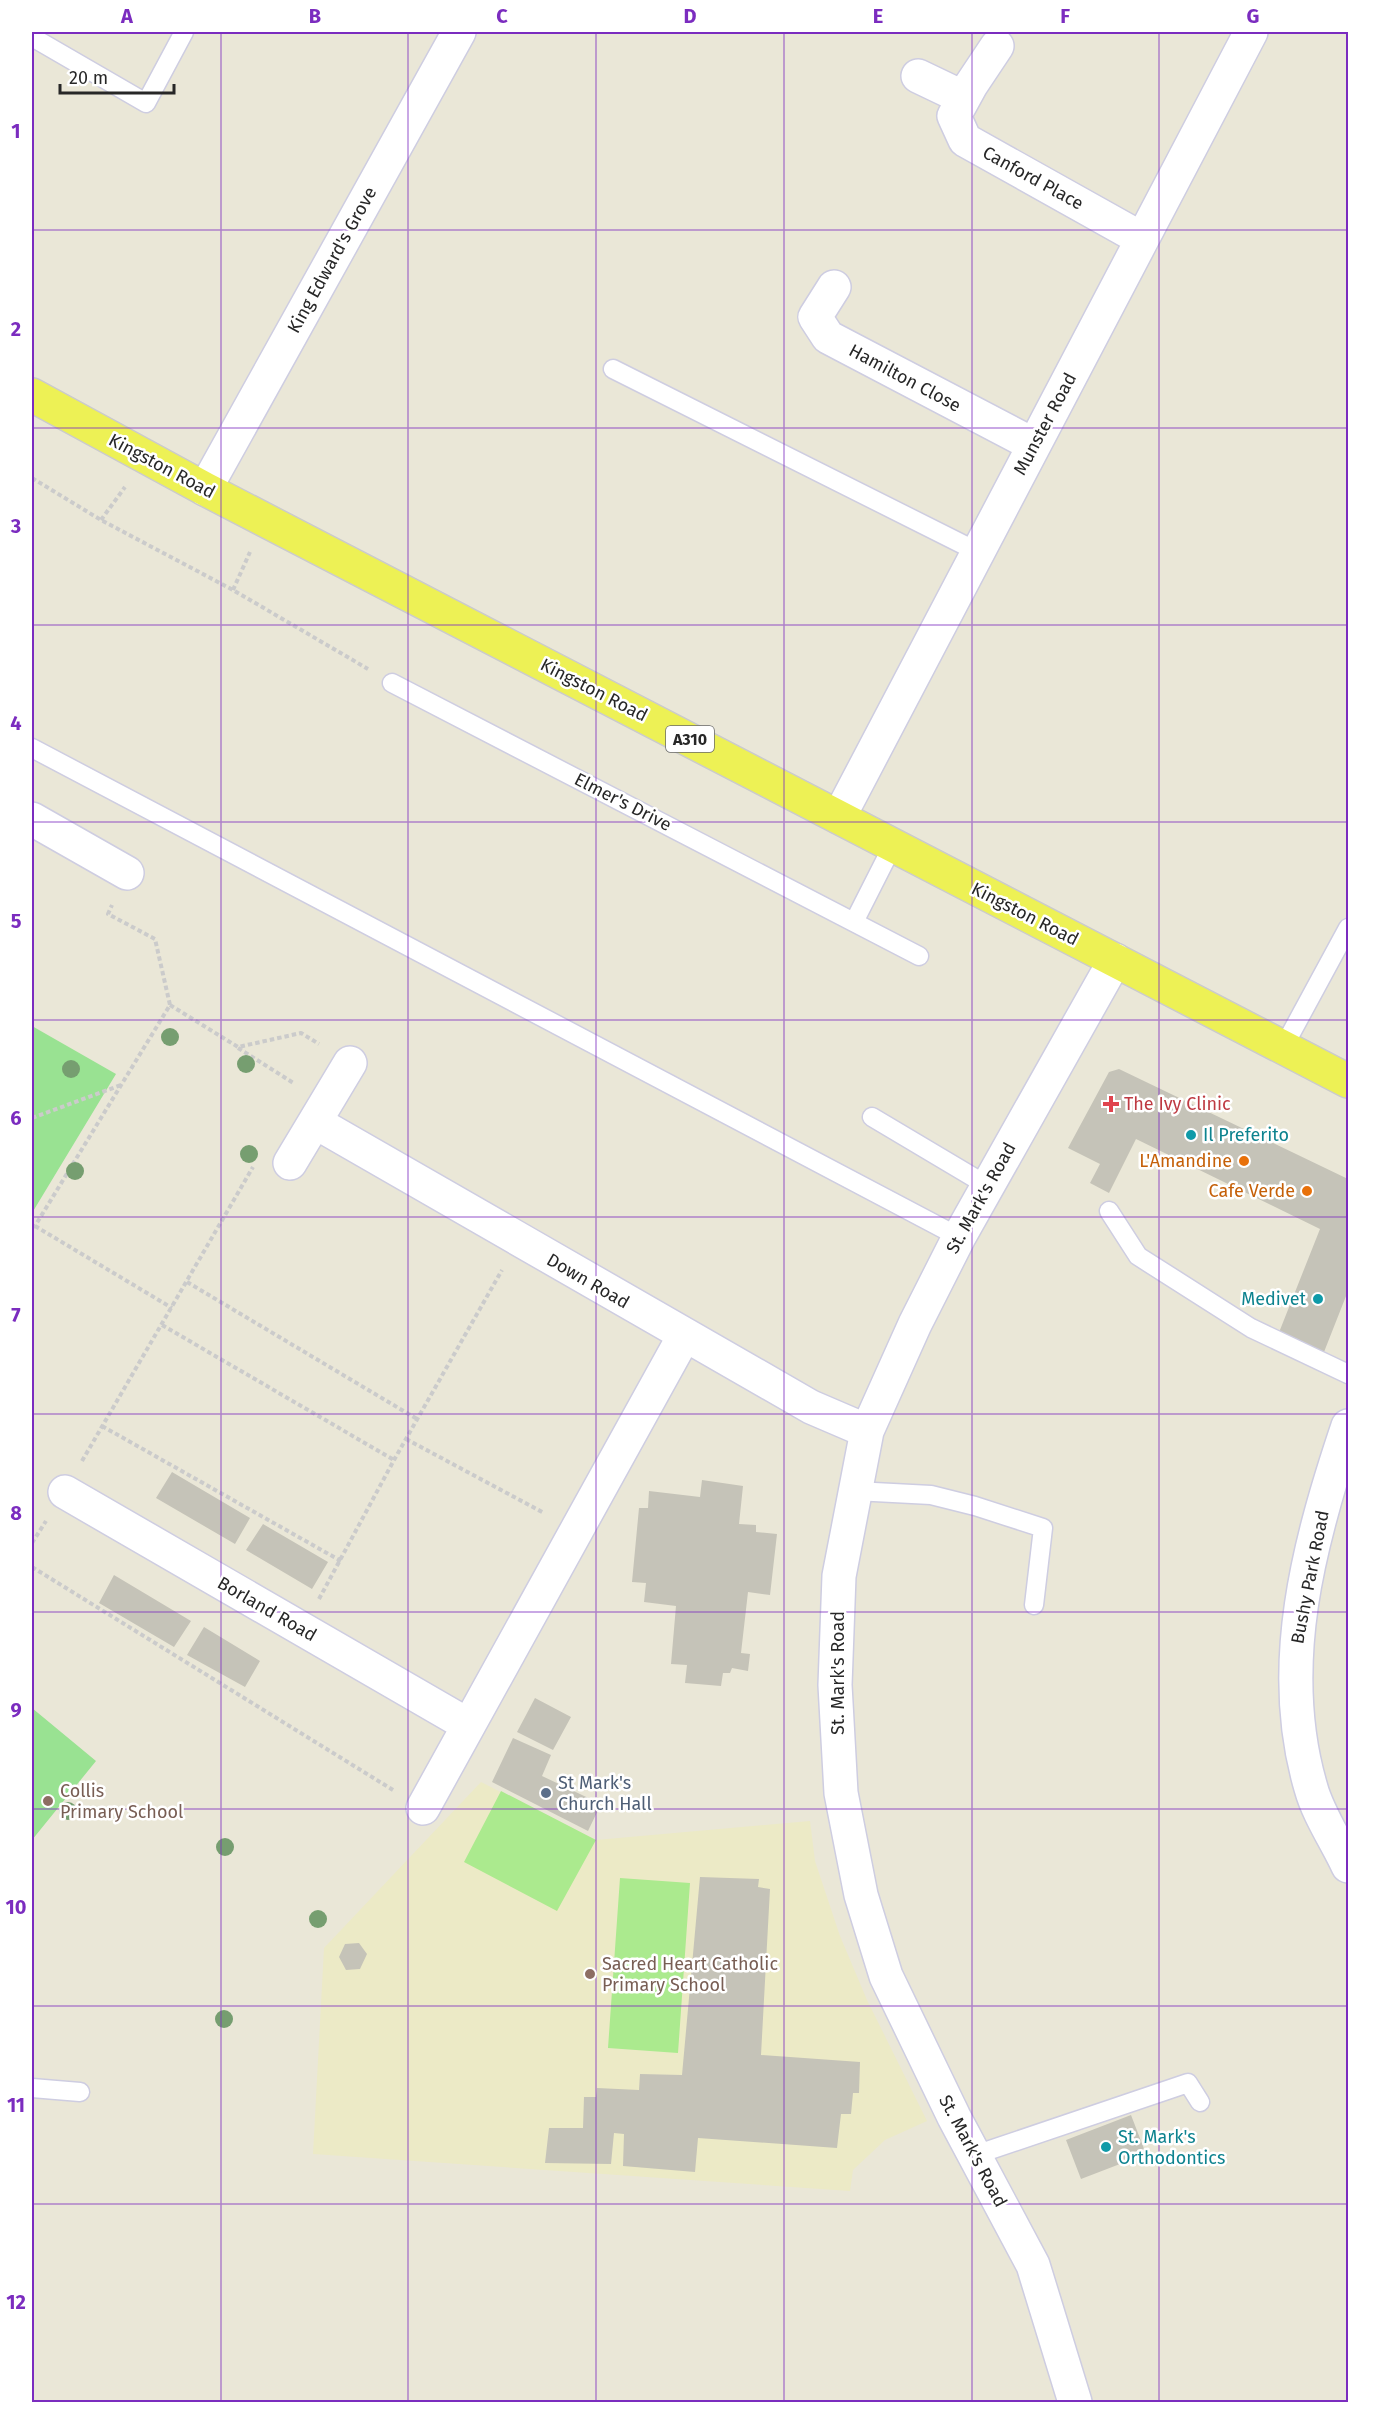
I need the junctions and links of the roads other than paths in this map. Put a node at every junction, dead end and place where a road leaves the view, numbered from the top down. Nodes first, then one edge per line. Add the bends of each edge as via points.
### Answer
1 (184, 32) edge
2 (459, 32) edge
3 (1251, 32) edge
4 (32, 38) edge
5 (997, 46) dead end
6 (918, 76) dead end
7 (964, 98) junction
8 (1142, 239) junction
9 (834, 288) dead end
10 (613, 369) dead end
11 (32, 395) edge
12 (1034, 445) junction
13 (205, 489) junction
14 (978, 552) junction
15 (392, 683) road end
16 (32, 748) edge
17 (839, 817) junction
18 (32, 819) edge
19 (893, 845) junction
20 (126, 873) road end
21 (854, 922) junction
22 (1348, 928) edge
23 (919, 956) dead end
24 (1115, 960) junction
25 (1284, 1048) junction
26 (350, 1063) road end
27 (1348, 1081) edge
28 (872, 1117) dead end
29 (315, 1122) junction
30 (290, 1163) road end
31 (988, 1186) junction
32 (1109, 1211) dead end
33 (959, 1237) junction
34 (684, 1336) junction
35 (1348, 1374) edge
36 (1348, 1426) edge
37 (867, 1431) junction
38 (855, 1491) junction
39 (65, 1492) road end
40 (1034, 1605) dead end
41 (468, 1725) junction
42 (423, 1808) road end
43 (1348, 1866) edge
44 (32, 2088) edge
45 (80, 2092) dead end
46 (1200, 2102) dead end
47 (975, 2155) junction
48 (1075, 2403) edge

1 - 4 lane via 146,104
2 - 13 street, King Edward's Grove
3 - 8 street, Munster Road
5 - 7 street, Canford Place
6 - 7 street
7 - 8 street, Canford Place via 954,116 965,140
8 - 12 street, Munster Road
9 - 12 street, Hamilton Close via 815,317 828,337
10 - 14 lane
11 - 13 main road, Kingston Road / A310
12 - 14 street, Munster Road
13 - 17 main road, Kingston Road / A310
14 - 17 street, Munster Road
15 - 21 lane, Elmer's Drive
16 - 33 lane
17 - 19 main road, Kingston Road / A310
18 - 20 street
19 - 21 lane
19 - 24 main road, Kingston Road / A310
21 - 23 lane, Elmer's Drive
22 - 25 lane
24 - 25 main road, Kingston Road / A310
24 - 31 street, St. Mark's Road
25 - 27 main road, Kingston Road / A310
26 - 29 street
28 - 31 lane
29 - 30 street
29 - 34 street, Down Road
31 - 33 street, St. Mark's Road
32 - 35 lane via 1138,1256 1251,1328
33 - 37 street, St. Mark's Road
34 - 37 street, Down Road via 811,1407
34 - 41 street
36 - 43 street, Bushy Park Road via 1307,1571 1295,1648 1296,1723 1311,1790
37 - 38 street, St. Mark's Road
38 - 40 lane via 931,1495 1043,1528
38 - 47 street, St. Mark's Road via 839,1576 835,1685 842,1793 861,1895 886,1977
39 - 41 street, Borland Road
41 - 42 street
44 - 45 lane
46 - 47 lane via 1188,2083
47 - 48 street, St. Mark's Road via 1033,2265

